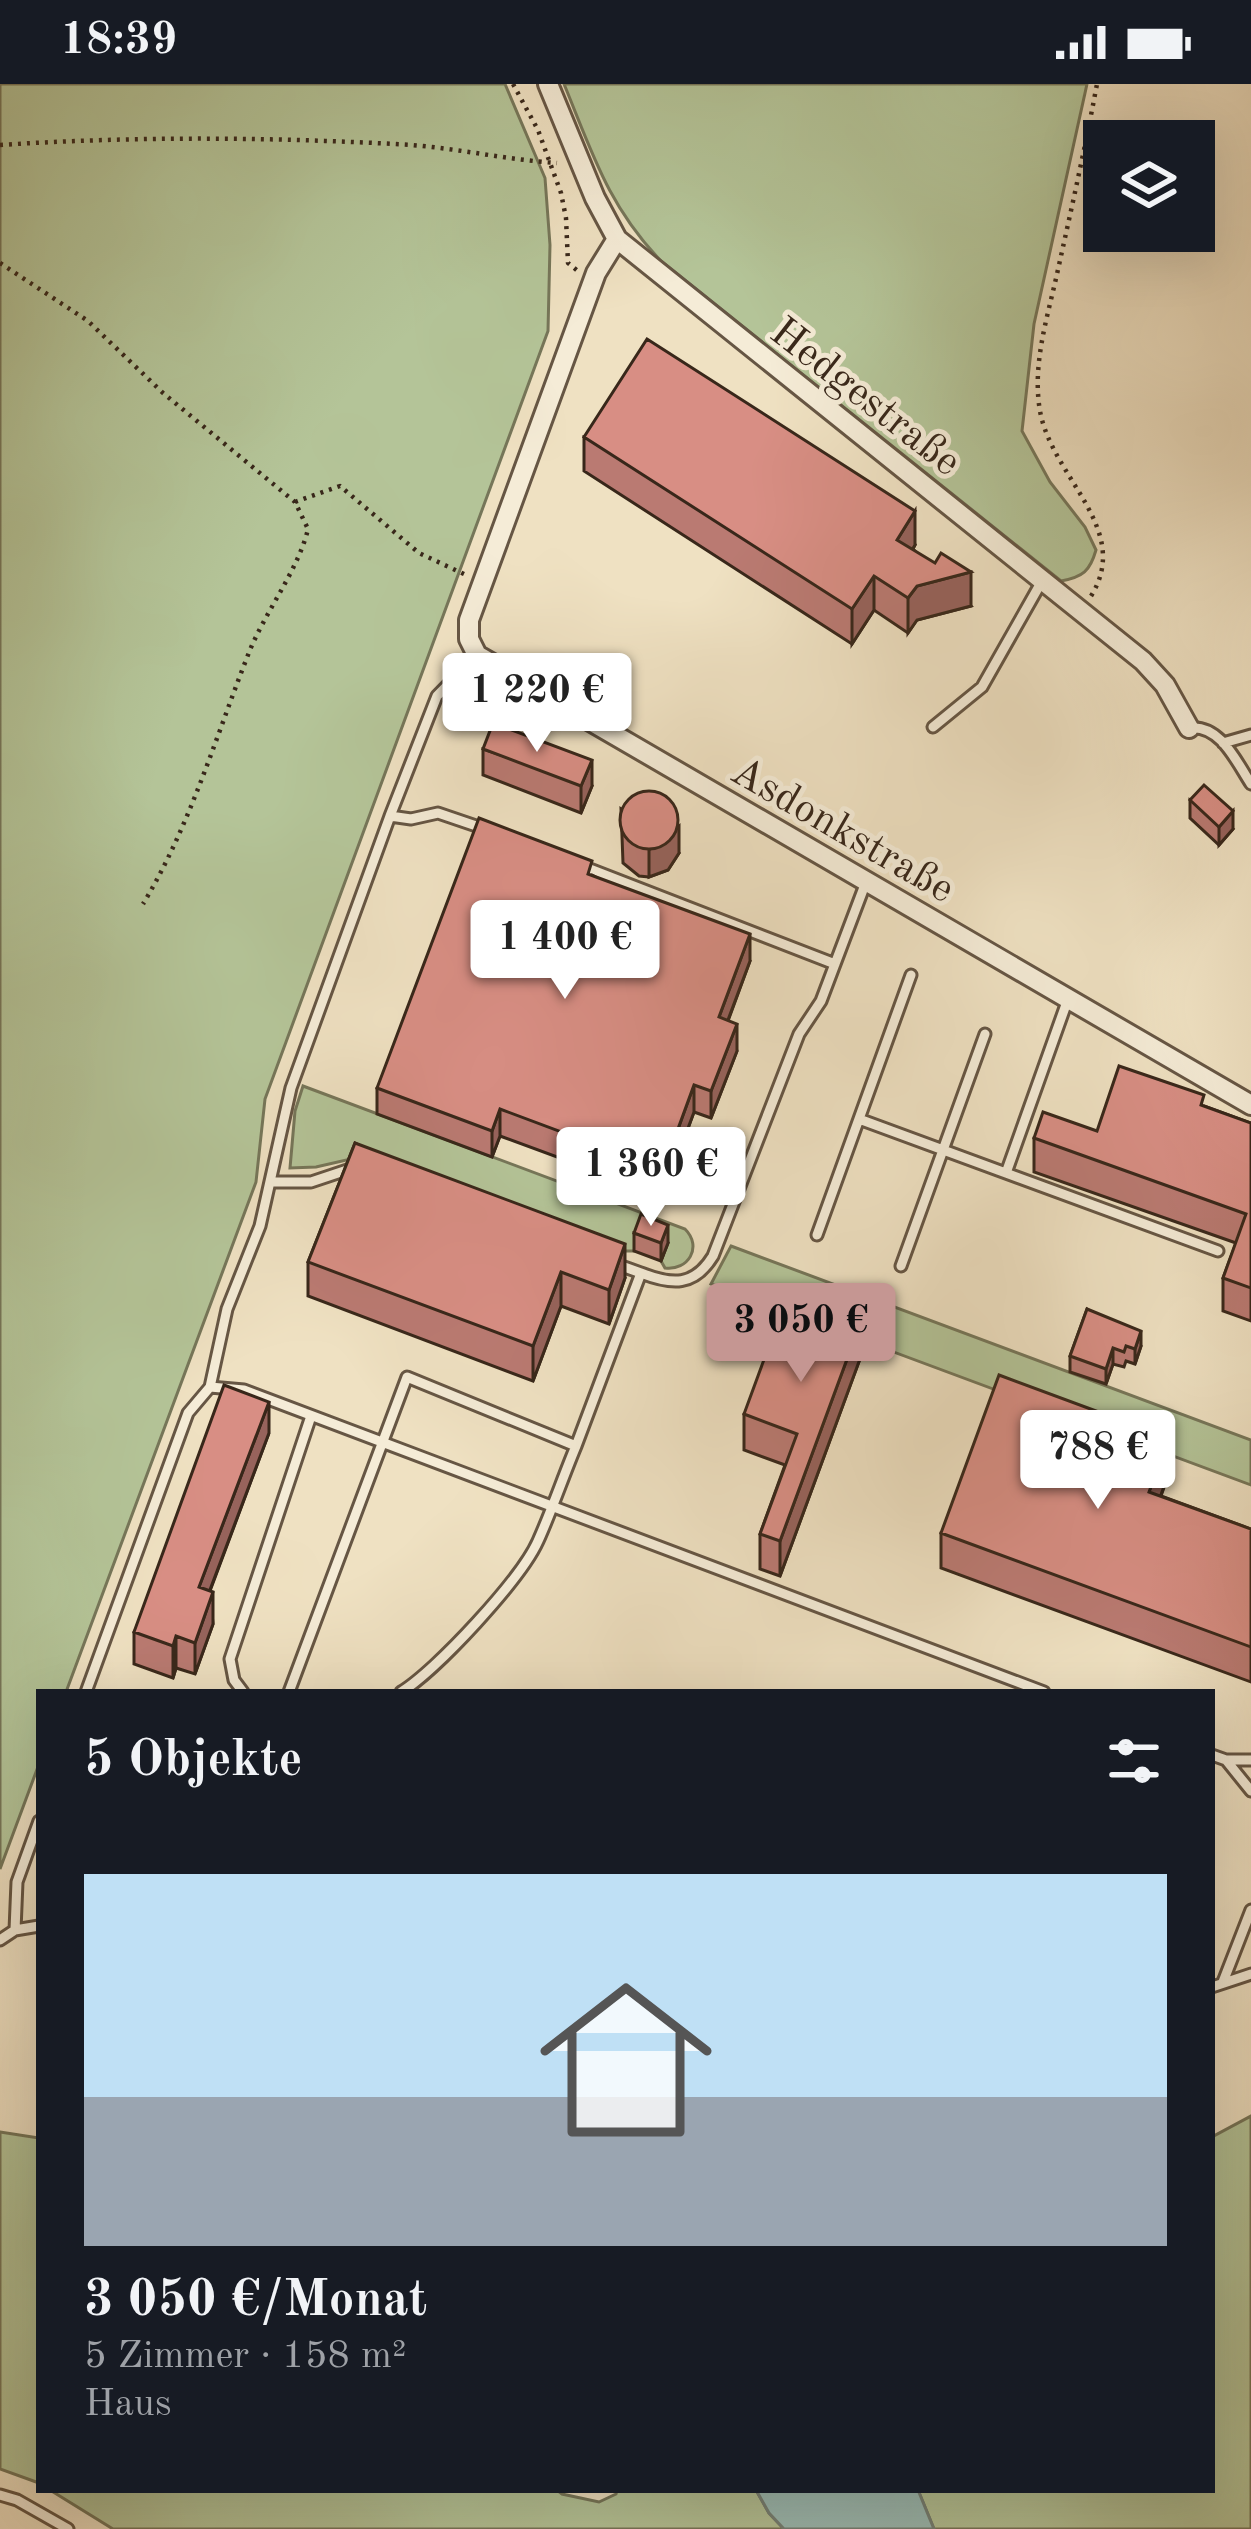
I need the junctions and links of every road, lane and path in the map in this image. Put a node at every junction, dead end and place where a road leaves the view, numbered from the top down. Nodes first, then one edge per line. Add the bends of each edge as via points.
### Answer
1 (513, 84) edge
2 (548, 84) edge
3 (1097, 84) edge
4 (0, 145) edge
5 (550, 163) junction
6 (581, 165) junction
7 (617, 239) junction
8 (0, 263) edge
9 (595, 277) junction
10 (295, 502) junction
11 (483, 581) junction
12 (1042, 581) junction
13 (1082, 611) junction
14 (477, 655) junction
15 (933, 727) dead end
16 (1189, 728) joint
17 (1251, 735) edge
18 (1223, 743) junction
19 (1251, 784) edge
20 (390, 816) junction
21 (490, 831) edge
22 (576, 864) edge
23 (866, 883) junction
24 (143, 904) dead end
25 (835, 964) junction
26 (910, 975) dead end
27 (1068, 999) junction
28 (985, 1034) dead end
29 (1251, 1105) edge
30 (859, 1119) junction
31 (943, 1150) junction
32 (362, 1168) edge
33 (1006, 1173) junction
34 (270, 1182) junction
35 (817, 1235) dead end
36 (1218, 1251) dead end
37 (598, 1257) edge
38 (901, 1266) dead end
39 (640, 1273) junction
40 (210, 1387) junction
41 (310, 1416) junction
42 (380, 1442) junction
43 (576, 1446) junction
44 (551, 1506) junction
45 (87, 1689) edge
46 (241, 1689) edge
47 (290, 1689) edge
48 (405, 1689) edge
49 (1036, 1689) edge
50 (1215, 1756) edge
51 (1226, 1760) junction
52 (1251, 1760) edge
53 (1251, 1791) edge
54 (36, 1829) edge
55 (1251, 1910) edge
56 (36, 1926) edge
57 (15, 1930) junction
58 (0, 1940) edge
59 (1251, 1974) edge
60 (1223, 1982) junction
61 (1215, 1986) edge
62 (0, 2495) edge
63 (68, 2529) edge

1 - 5 path
2 - 6 street, Hedgestraße
3 - 13 path via 1037,389 1048,442 1106,554
4 - 5 path via 102,137 330,141
5 - 6 path
5 - 9 path via 568,262
6 - 7 street, Hedgestraße
7 - 9 street
7 - 12 street, Hedgestraße
8 - 10 path via 88,321
9 - 11 street
10 - 11 path via 340,486 419,553
10 - 24 path via 305,542 266,613
11 - 14 street via 468,630
12 - 13 street, Hedgestraße
12 - 15 lane via 982,687
13 - 16 street, Hedgestraße via 1165,685
14 - 20 lane via 437,696
14 - 23 street, Asdonkstraße
16 - 18 lane via 1208,729
17 - 18 lane
18 - 19 lane
20 - 21 lane via 438,813
20 - 34 lane via 291,1088
22 - 25 lane
23 - 25 lane
23 - 27 street, Asdonkstraße
25 - 39 lane via 706,1268 683,1282
26 - 30 lane
27 - 29 street, Asdonkstraße
27 - 33 lane
28 - 31 lane
30 - 31 lane
30 - 35 lane
31 - 33 lane
31 - 38 lane
32 - 34 lane via 311,1182
33 - 36 lane
34 - 40 lane
37 - 39 lane
39 - 43 lane
40 - 41 lane via 244,1390
40 - 45 lane via 188,1413
41 - 42 lane
41 - 46 lane via 230,1659
42 - 43 lane via 407,1377
42 - 44 lane
42 - 47 lane
43 - 44 lane
44 - 48 lane via 520,1572
44 - 49 lane
50 - 51 lane
51 - 52 lane
51 - 53 lane
54 - 57 lane via 17,1882
55 - 60 lane
56 - 57 lane
57 - 58 lane
59 - 60 lane
60 - 61 lane
62 - 63 lane

